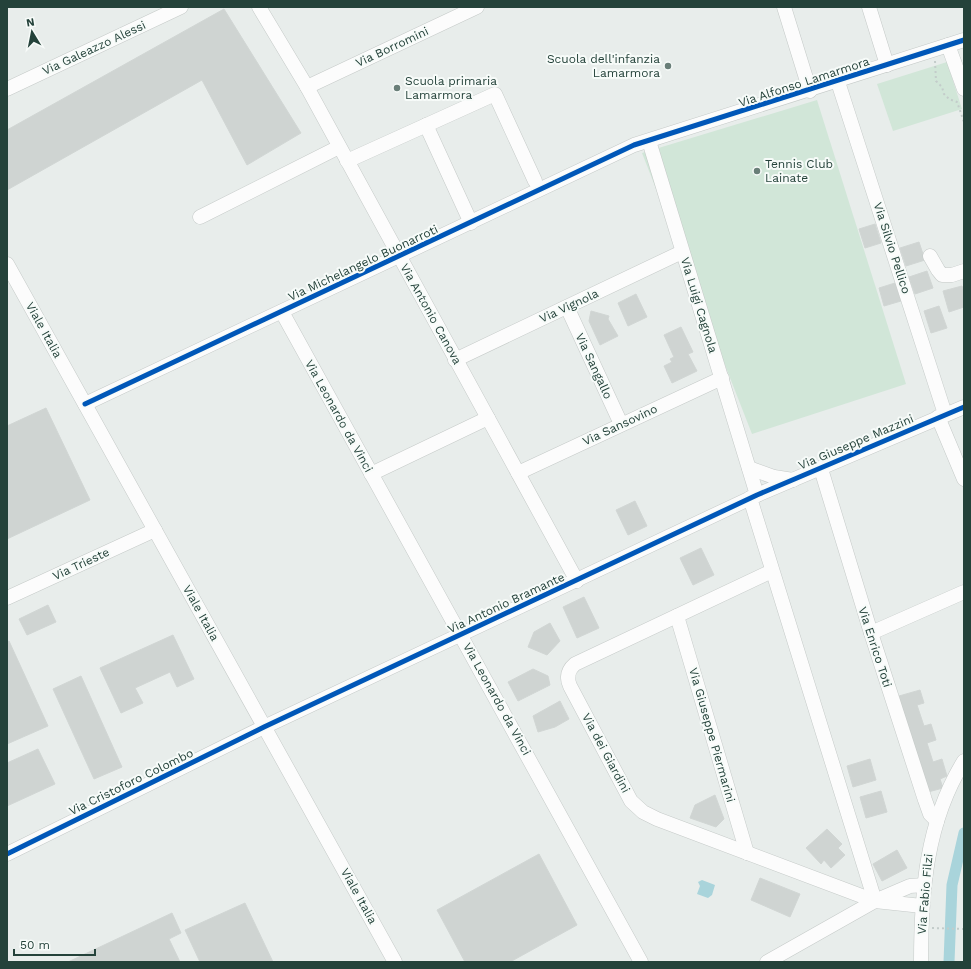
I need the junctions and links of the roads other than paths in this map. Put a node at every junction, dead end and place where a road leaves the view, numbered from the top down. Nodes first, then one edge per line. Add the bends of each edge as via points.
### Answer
1 (181, 7) edge
2 (259, 7) edge
3 (477, 7) edge
4 (784, 7) edge
5 (869, 7) edge
6 (964, 40) edge
7 (948, 45) junction
8 (887, 65) junction
9 (838, 82) junction
10 (307, 87) junction
11 (7, 89) edge
12 (964, 89) edge
13 (810, 90) junction
14 (426, 125) junction
15 (649, 141) junction
16 (339, 147) junction
17 (347, 161) junction
18 (535, 181) dead end
19 (200, 217) dead end
20 (471, 223) junction
21 (682, 252) junction
22 (930, 256) dead end
23 (399, 257) junction
24 (7, 264) edge
25 (964, 270) edge
26 (567, 307) junction
27 (282, 312) junction
28 (455, 360) junction
29 (722, 378) junction
30 (85, 404) junction
31 (964, 407) edge
32 (942, 416) junction
33 (488, 418) junction
34 (621, 424) junction
35 (750, 468) junction
36 (821, 469) junction
37 (518, 473) junction
38 (371, 474) junction
39 (964, 479) edge
40 (794, 480) junction
41 (753, 497) junction
42 (154, 530) junction
43 (772, 571) junction
44 (577, 581) junction
45 (964, 592) edge
46 (7, 598) edge
47 (677, 616) junction
48 (871, 633) junction
49 (462, 634) junction
50 (264, 728) junction
51 (964, 761) edge
52 (937, 821) junction
53 (748, 853) junction
54 (7, 854) edge
55 (924, 885) junction
56 (875, 901) junction
57 (922, 906) junction
58 (395, 962) edge
59 (641, 962) edge
60 (767, 962) edge
61 (920, 962) edge

1 - 11 street, Via Galeazzo Alessi
2 - 10 street, Via Antonio Canova
3 - 10 street, Via Borromini
4 - 13 street
5 - 8 street
6 - 7 street, Via Alfonso Lamarmora
7 - 8 street, Via Alfonso Lamarmora
7 - 12 street
8 - 9 street, Via Alfonso Lamarmora
9 - 13 street, Via Alfonso Lamarmora
9 - 32 street, Via Silvio Pellico
10 - 16 street, Via Antonio Canova
13 - 15 street, Via Alfonso Lamarmora
14 - 17 street
14 - 18 street via 495,94
14 - 20 street
15 - 20 street, Via Michelangelo Buonarroti via 634,145
15 - 21 street, Via Luigi Cagnola
16 - 17 street, Via Antonio Canova
16 - 19 street
17 - 23 street, Via Antonio Canova
20 - 23 street, Via Michelangelo Buonarroti
21 - 26 street, Via Vignola
21 - 29 street, Via Luigi Cagnola
22 - 25 street via 942,275 952,275
23 - 27 street, Via Michelangelo Buonarroti
23 - 28 street, Via Antonio Canova
24 - 30 street, Viale Italia
26 - 28 street, Via Vignola
26 - 34 street, Via Sangallo
27 - 30 street, Via Michelangelo Buonarroti
27 - 38 street, Via Leonardo da Vinci
28 - 33 street, Via Antonio Canova
29 - 34 street, Via Sansovino
29 - 35 street, Via Luigi Cagnola
30 - 42 street, Viale Italia
31 - 32 street, Via Giuseppe Mazzini
32 - 36 street, Via Giuseppe Mazzini
32 - 39 street, Via Silvio Pellico
33 - 37 street, Via Antonio Canova
33 - 38 street
34 - 37 street, Via Sansovino
35 - 40 street via 774,477
35 - 41 street, Via Luigi Cagnola
36 - 40 street, Via Giuseppe Mazzini
36 - 48 street, Via Enrico Toti
37 - 44 street, Via Antonio Canova
38 - 49 street, Via Leonardo da Vinci
40 - 41 street, Via Giuseppe Mazzini
41 - 43 street, Via Luigi Cagnola
41 - 44 street, Via Antonio Bramante
42 - 46 street, Via Trieste
42 - 50 street, Viale Italia
43 - 47 street, Via dei Giardini
43 - 56 street, Via Luigi Cagnola
44 - 49 street, Via Antonio Bramante
45 - 48 street
47 - 53 street, Via Giuseppe Piermarini
47 - 53 street, Via dei Giardini via 575,664 570,669 568,681 631,801 657,820
48 - 52 street, Via Enrico Toti via 930,814
49 - 50 street, Via Antonio Bramante
49 - 59 street, Via Leonardo da Vinci
50 - 54 street, Via Cristoforo Colombo
50 - 58 street, Viale Italia
51 - 52 street, Via Fabio Filzi
52 - 55 street, Via Fabio Filzi via 930,842
53 - 56 street, Via dei Giardini
55 - 56 street via 910,886
55 - 57 street, Via Fabio Filzi
56 - 57 street, Via dei Giardini
56 - 60 street
57 - 61 street, Via Fabio Filzi

